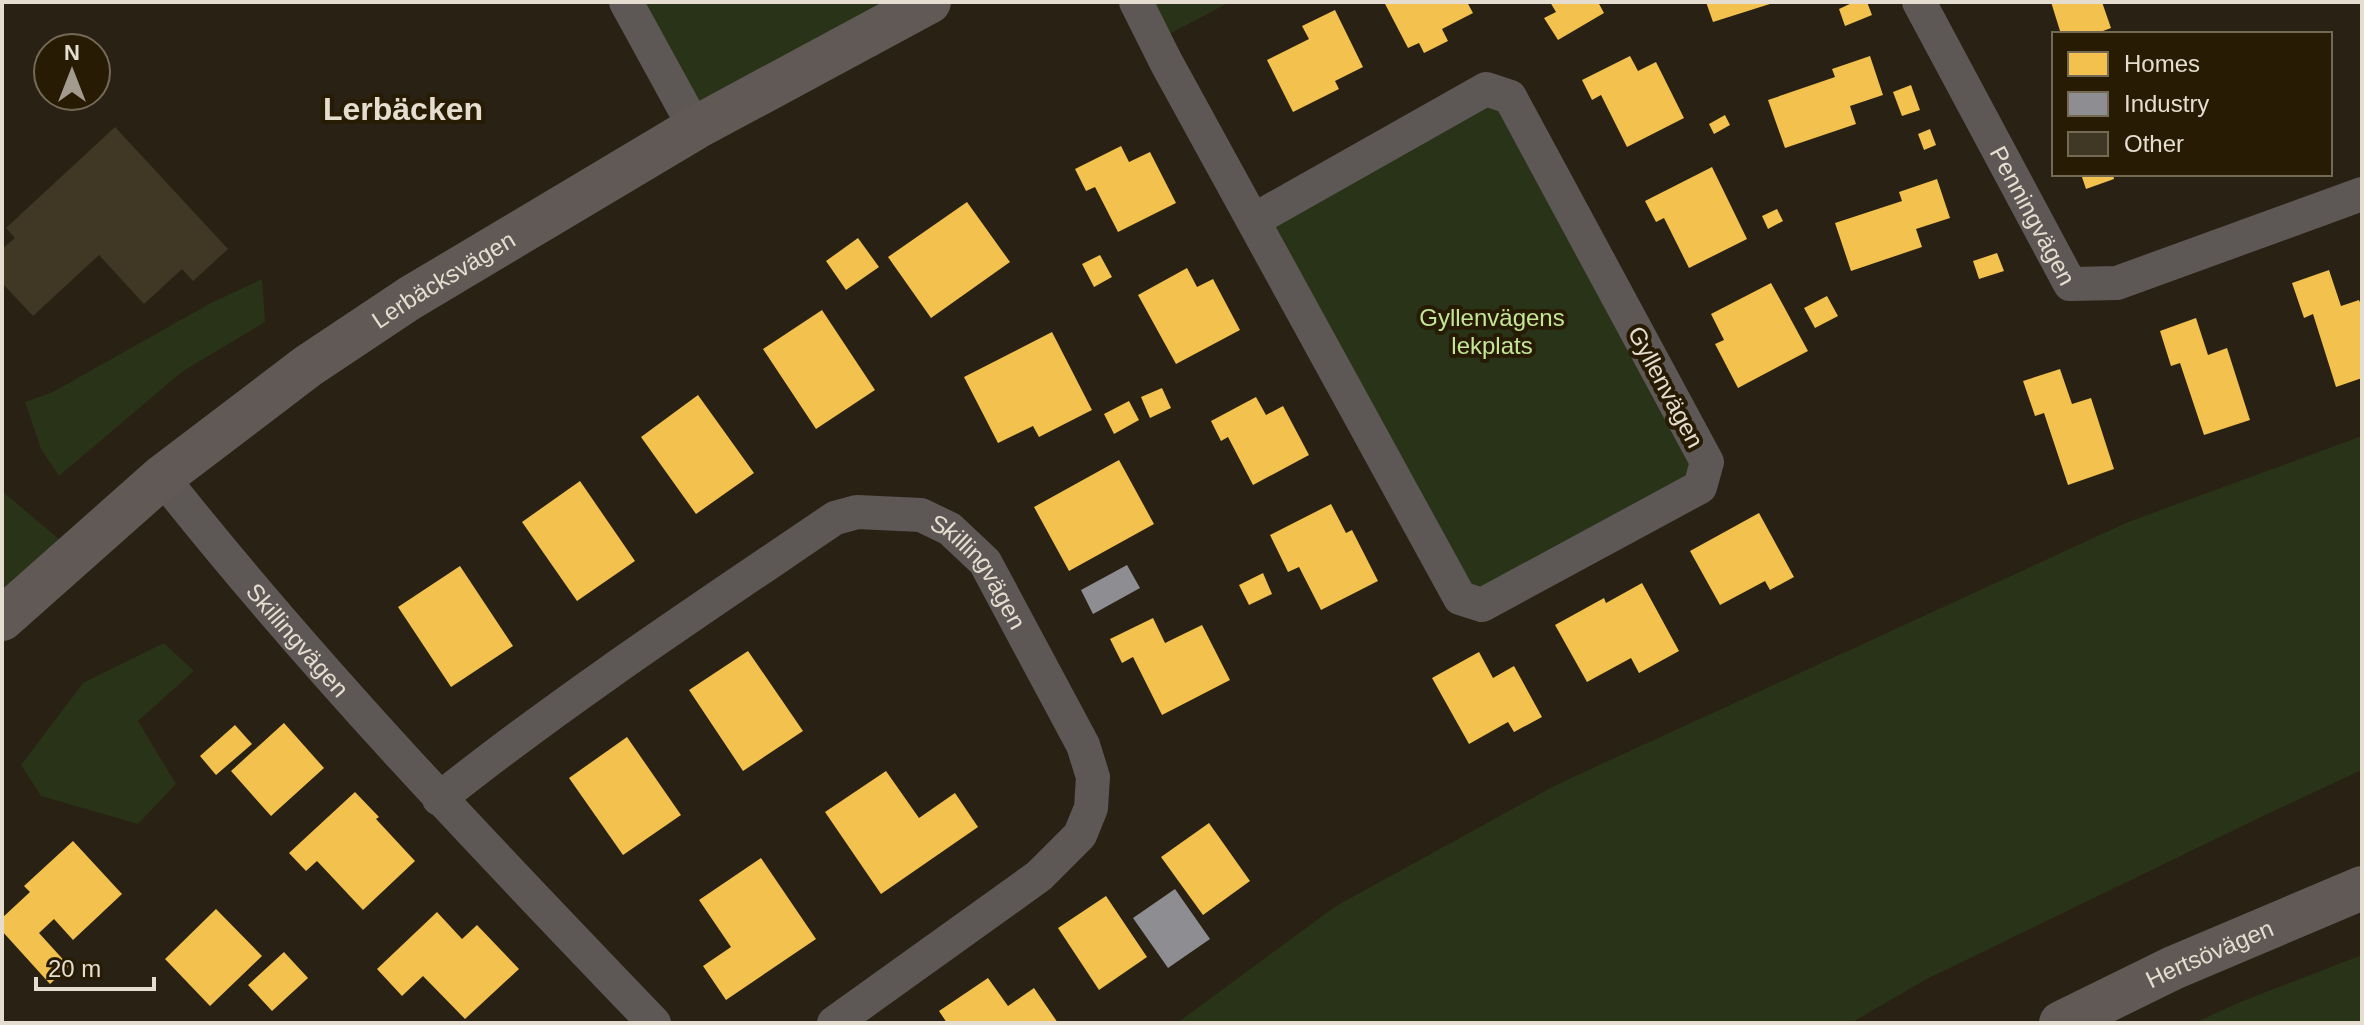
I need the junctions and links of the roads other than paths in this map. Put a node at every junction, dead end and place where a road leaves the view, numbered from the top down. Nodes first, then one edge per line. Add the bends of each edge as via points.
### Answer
1 (626, 2) edge
2 (929, 2) edge
3 (1136, 2) edge
4 (1919, 2) edge
5 (695, 128) junction
6 (2362, 194) edge
7 (1254, 220) junction
8 (162, 477) junction
9 (2, 619) edge
10 (439, 799) junction
11 (2362, 888) edge
12 (654, 1023) edge
13 (834, 1023) edge
14 (2061, 1023) edge

1 - 5 street
2 - 5 street, Lerbäcksvägen
3 - 7 street, Gyllenvägen
4 - 6 street, Penningvägen via 2070,284 2117,283
5 - 8 street, Lerbäcksvägen via 410,298 308,366
7 - 7 street, Gyllenvägen via 1460,598 1482,605 1700,487 1707,462 1510,97 1486,89
8 - 9 street, Lerbäcksvägen
8 - 10 street, Skillingvägen via 232,565
10 - 12 street, Skillingvägen
10 - 13 street, Skillingvägen via 661,636 835,518 857,512 921,515 950,529 985,562 1083,745 1093,777 1091,808 1080,835 1039,876
11 - 14 street, Hertsövägen via 2173,968

